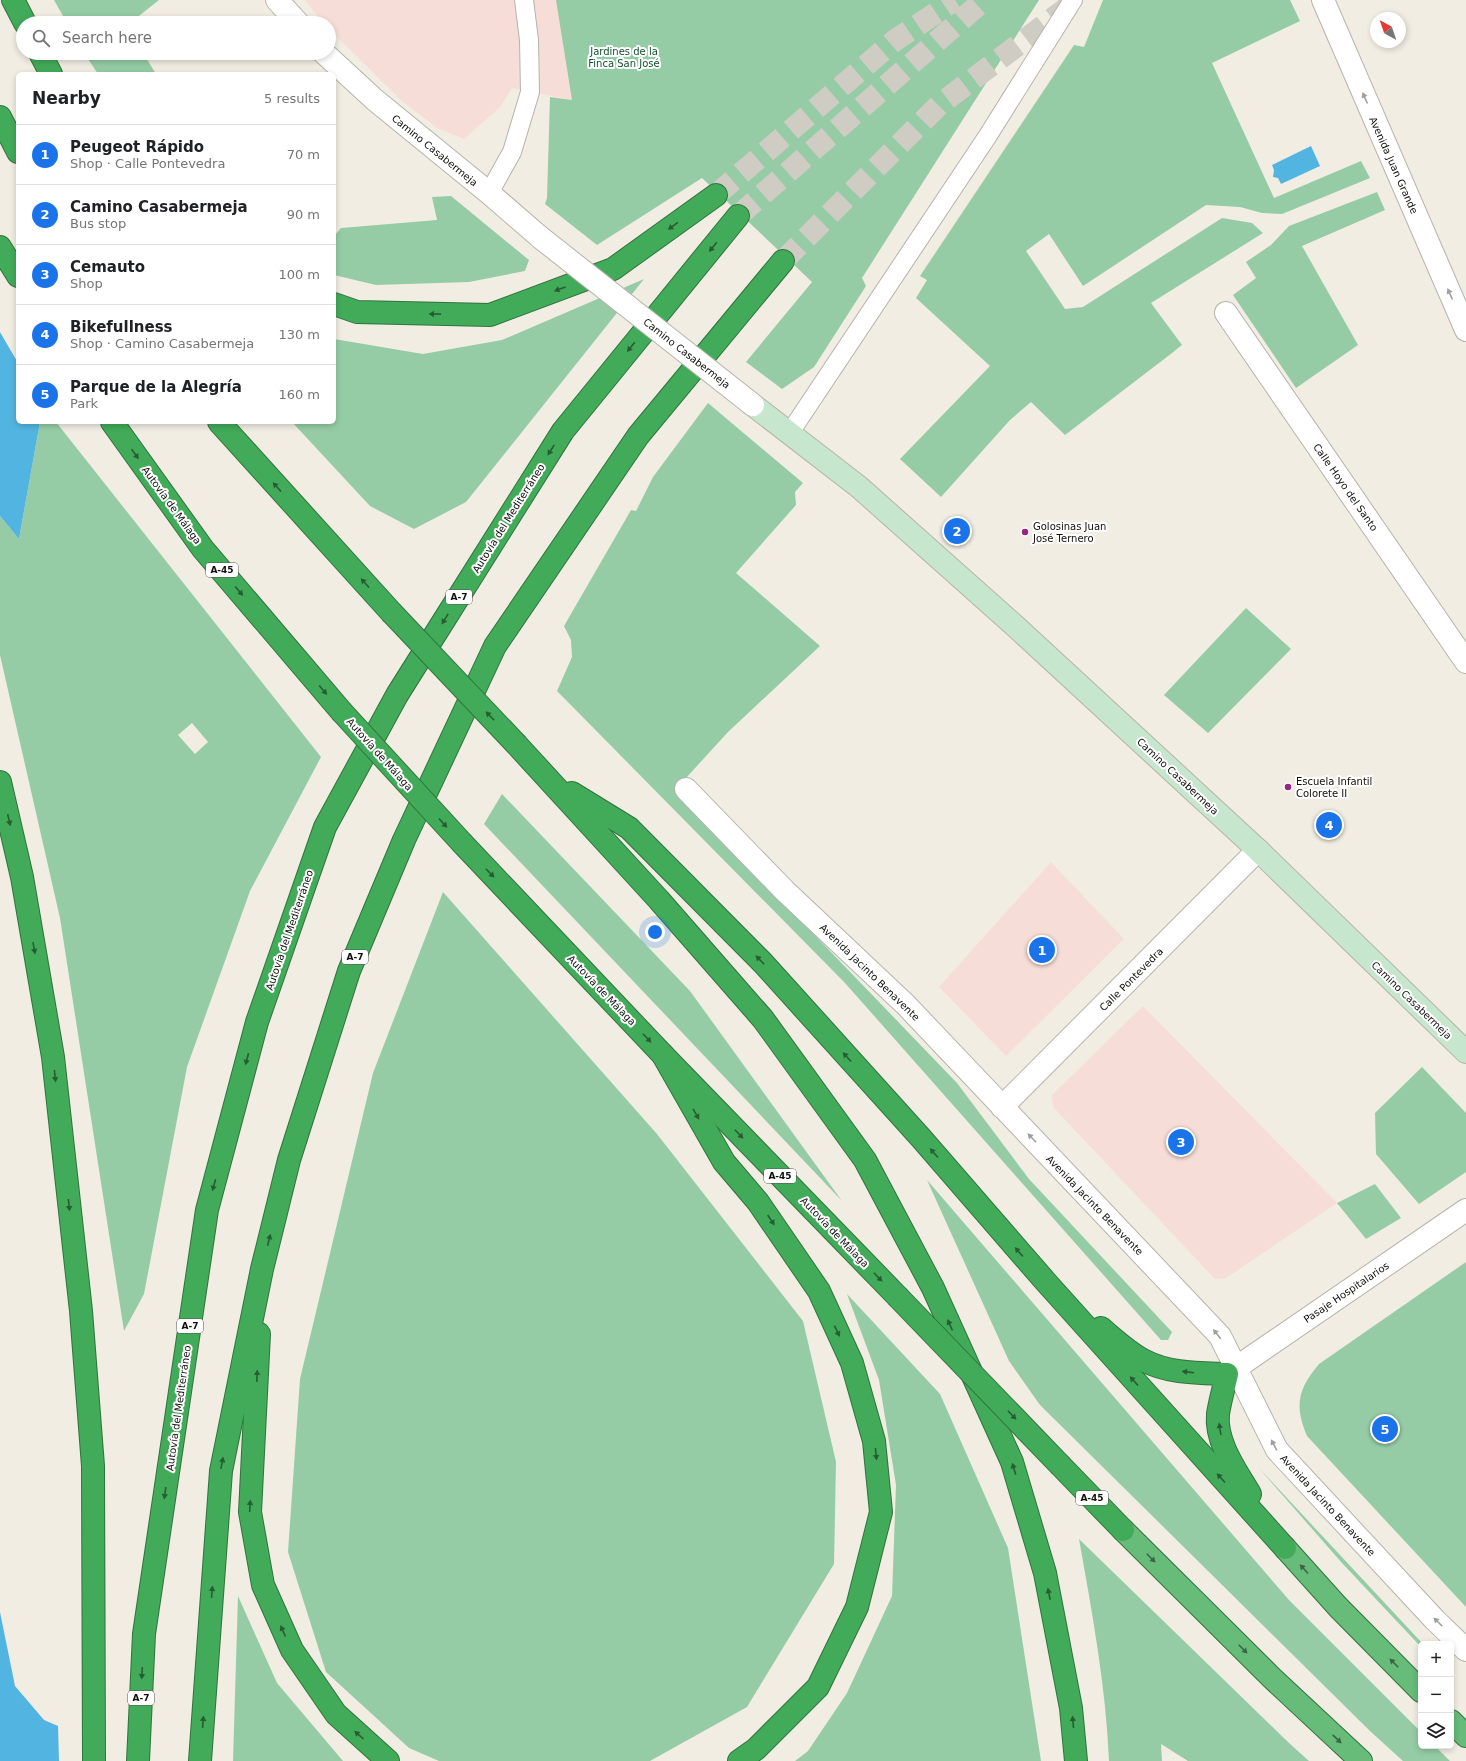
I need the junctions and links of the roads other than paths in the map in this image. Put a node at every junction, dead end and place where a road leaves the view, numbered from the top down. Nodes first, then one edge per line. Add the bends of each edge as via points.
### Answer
1 (13, 0) edge
2 (277, 0) edge
3 (524, 0) edge
4 (1073, 0) edge
5 (1330, 5) edge
6 (21, 16) edge
7 (292, 16) edge
8 (43, 60) edge
9 (331, 60) edge
10 (49, 72) edge
11 (0, 117) edge
12 (16, 148) edge
13 (489, 193) junction
14 (716, 195) tunnel mouth
15 (738, 216) tunnel mouth
16 (0, 247) edge
17 (783, 260) tunnel mouth
18 (16, 273) edge
19 (336, 305) edge
20 (1226, 313) dead end
21 (1466, 330) edge
22 (753, 405) joint
23 (113, 424) edge
24 (221, 424) edge
25 (789, 434) junction
26 (1466, 662) edge
27 (551, 780) junction
28 (0, 782) edge
29 (686, 789) dead end
30 (1258, 850) junction
31 (1466, 1052) edge
32 (663, 1055) junction
33 (1002, 1107) junction
34 (1466, 1210) edge
35 (262, 1268) junction
36 (1045, 1281) junction
37 (1232, 1371) junction
38 (1285, 1548) junction
39 (1466, 1650) edge
40 (1418, 1688) edge
41 (1454, 1724) edge
42 (1466, 1736) edge
43 (94, 1753) edge
44 (138, 1761) edge
45 (200, 1761) edge
46 (388, 1761) edge
47 (739, 1761) edge
48 (1076, 1761) edge
49 (1361, 1761) edge

1 - 6 highway
2 - 7 street
3 - 13 lane via 529,40 530,92 512,152
4 - 25 lane via 987,137
21 -> 5 street, Avenida Juan Grande
8 - 10 highway
9 - 13 street, Camino Casabermeja via 374,100
11 - 12 highway
13 - 22 street, Camino Casabermeja, bridge via 541,238
14 -> 19 highway via 613,270 490,315 357,312
15 -> 44 highway, Autovía del Mediterráneo / A-7 via 564,431 396,695 325,827 257,1022 207,1210 144,1634
16 - 18 highway
35 -> 17 highway, A-7 via 289,1160 349,970 404,840 494,646 638,436
20 - 26 street, Calle Hoyo del Santo
22 - 25 main road, Camino Casabermeja
23 -> 32 highway, Autovía de Málaga / A-45, bridge via 204,549 341,711
27 -> 24 highway, bridge via 391,612
25 - 30 main road, Camino Casabermeja via 859,487 1014,624
36 -> 27 highway via 921,1138 752,952 629,828
48 -> 27 highway via 1071,1708 1045,1573 1012,1462 933,1288 869,1167 763,1019
28 -> 43 highway via 22,877 53,1057 81,1311 93,1466
29 - 33 street, Avenida Jacinto Benavente via 785,891 906,1005
30 - 31 main road, Camino Casabermeja
30 - 33 street, Calle Pontevedra
32 -> 47 highway via 724,1162 758,1202 819,1291 852,1363 874,1441 881,1512 857,1607 818,1687 756,1749
32 -> 49 highway, Autovía de Málaga / A-45, bridge via 1124,1530 1272,1678
37 -> 33 street, Avenida Jacinto Benavente via 1220,1336
34 - 37 street, Pasaje Hospitalarios
45 -> 35 highway, A-7 via 221,1471
46 -> 35 highway via 336,1714 292,1650 263,1585 250,1512
37 -> 36 highway via 1192,1373 1166,1369 1142,1360
38 -> 36 highway
38 -> 37 highway via 1229,1461 1221,1435 1218,1415
39 -> 37 street, Avenida Jacinto Benavente via 1277,1450
40 -> 38 highway via 1338,1607
41 - 42 highway

